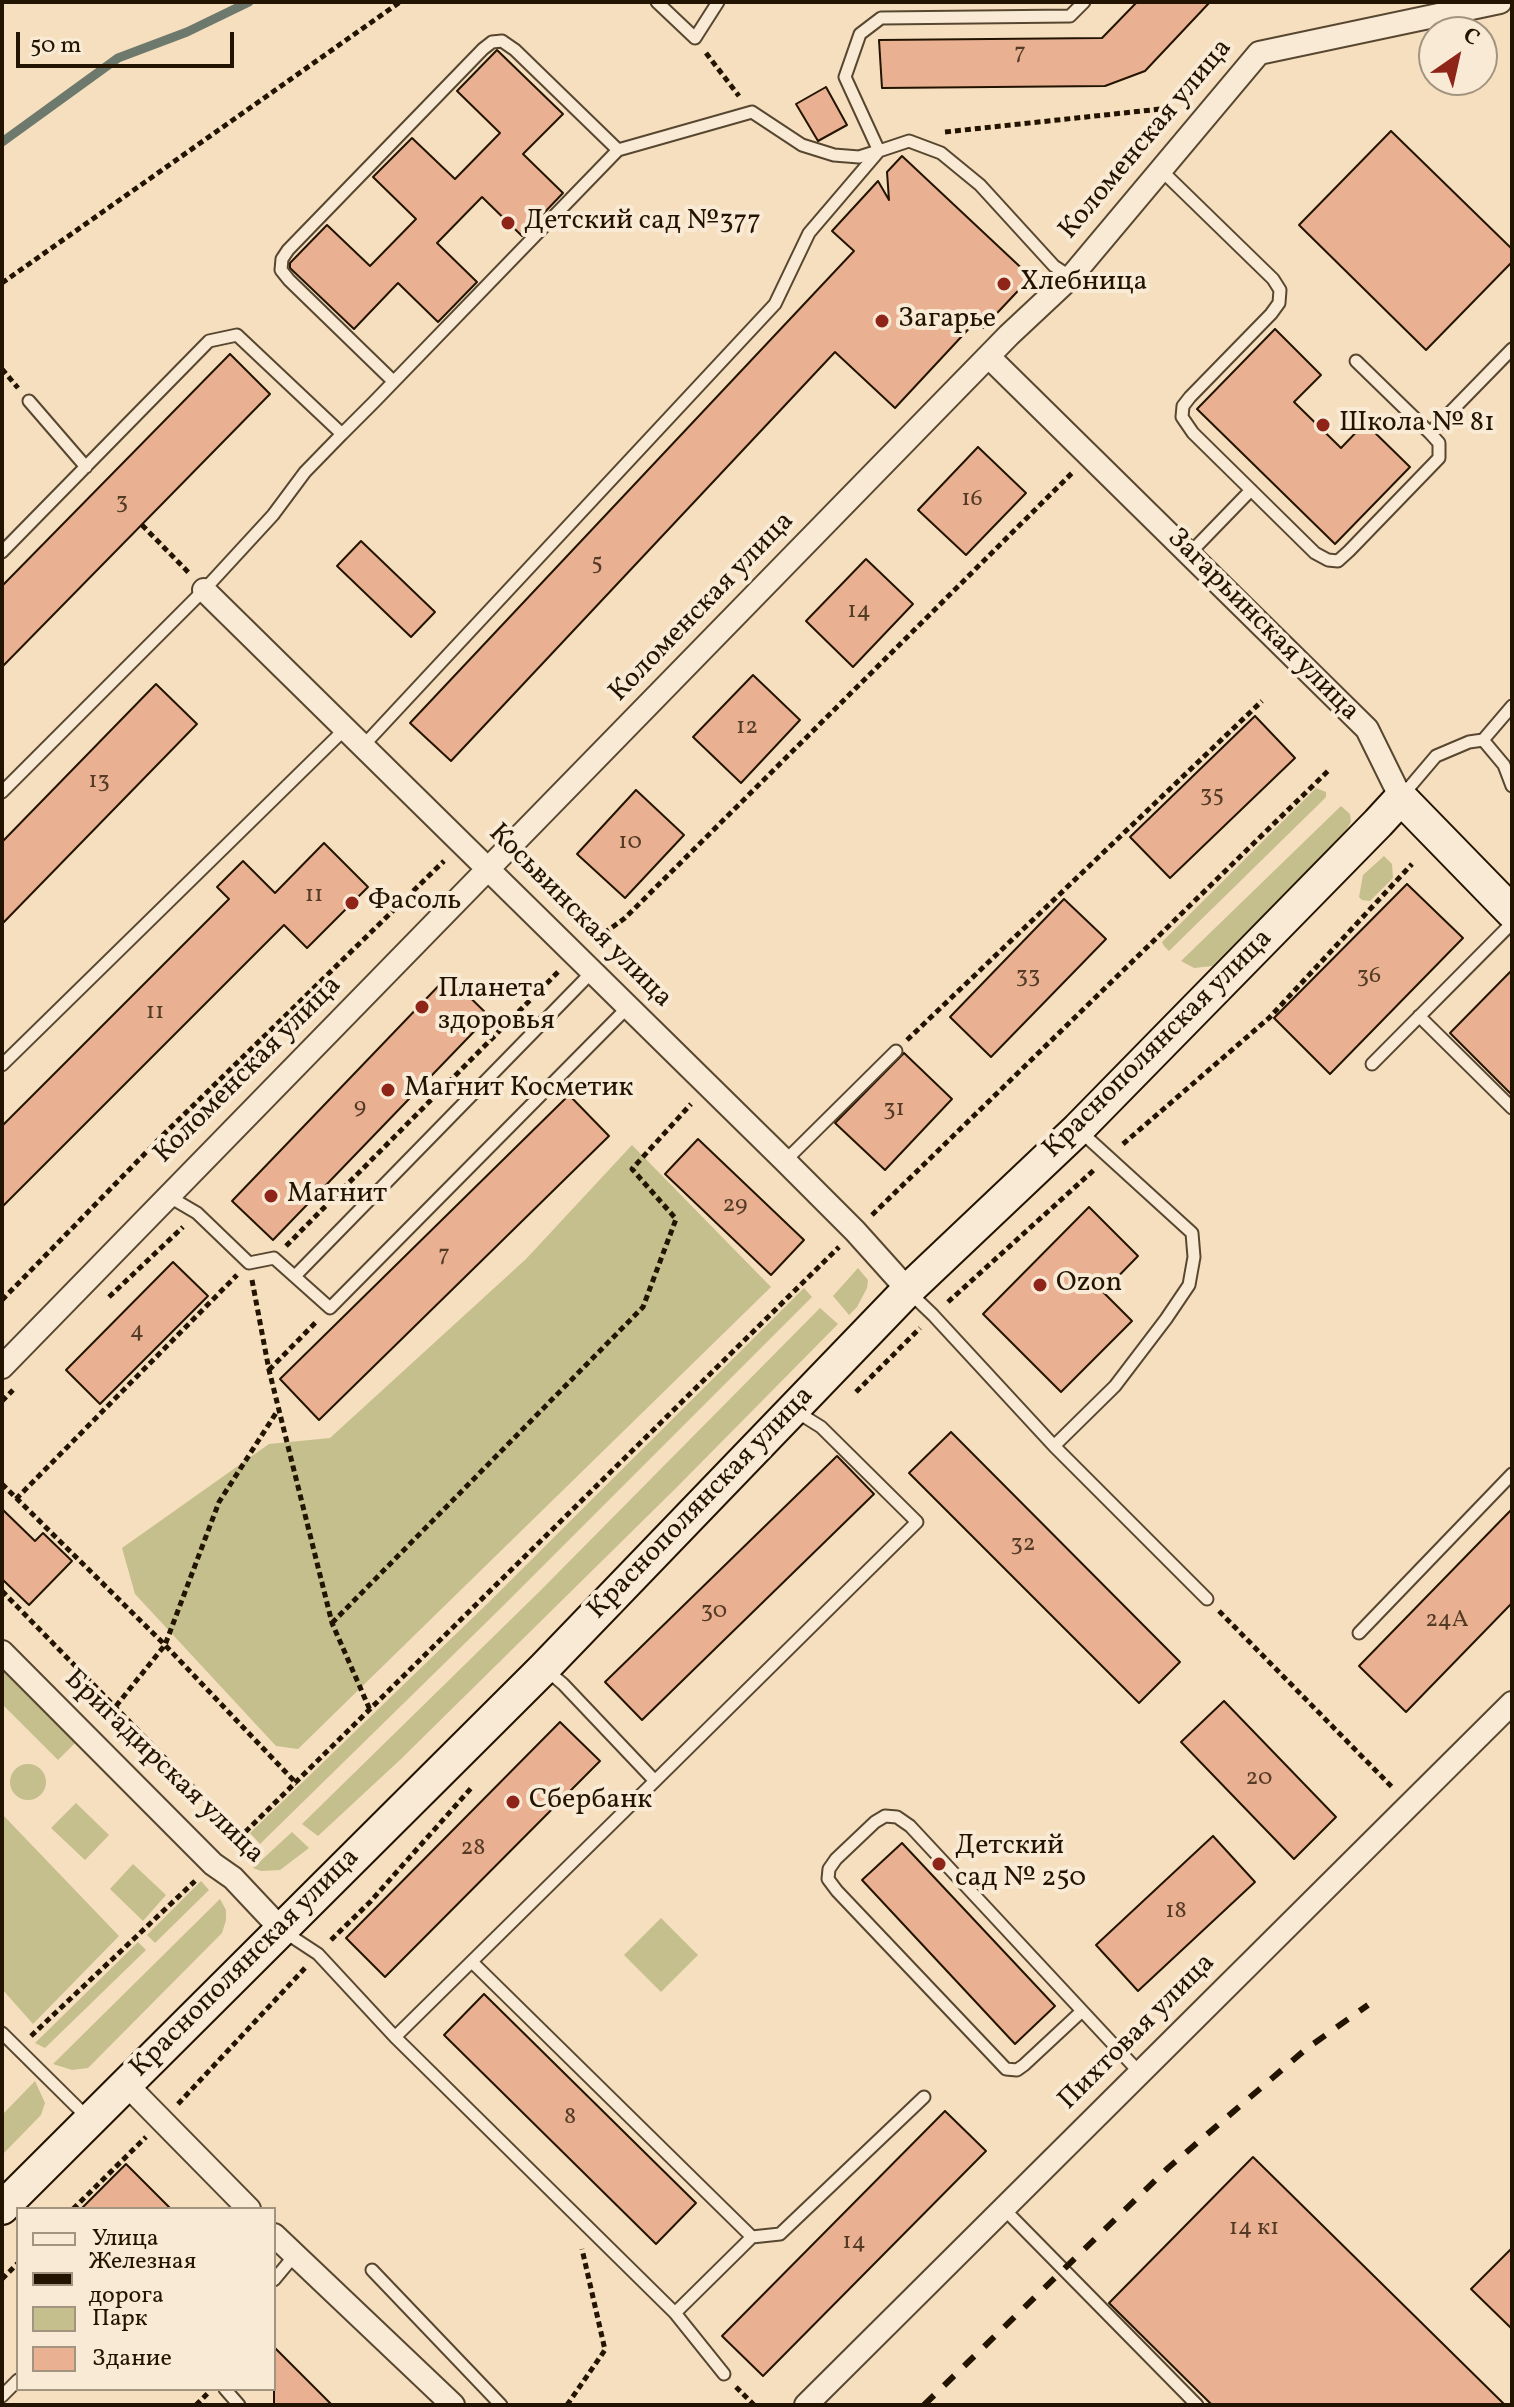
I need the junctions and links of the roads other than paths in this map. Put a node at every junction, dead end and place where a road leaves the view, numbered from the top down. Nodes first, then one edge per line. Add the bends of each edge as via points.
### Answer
1 (657, 2) edge
2 (718, 2) edge
3 (1084, 2) edge
4 (1500, 2) edge
5 (618, 150) junction
6 (879, 151) junction
7 (1161, 170) junction
8 (1071, 277) junction
9 (1512, 349) edge
10 (989, 357) junction
11 (1356, 361) dead end
12 (393, 381) junction
13 (29, 401) dead end
14 (1430, 433) junction
15 (342, 434) junction
16 (86, 467) junction
17 (1251, 490) junction
18 (2, 552) edge
19 (1189, 554) junction
20 (204, 590) junction
21 (1512, 706) edge
22 (345, 729) junction
23 (1483, 740) junction
24 (363, 746) junction
25 (1512, 786) edge
26 (2, 792) edge
27 (1401, 798) junction
28 (489, 870) junction
29 (1512, 912) edge
30 (1512, 923) edge
31 (592, 972) junction
32 (628, 1007) junction
33 (1419, 1016) junction
34 (896, 1051) road end
35 (1372, 1064) dead end
36 (2, 1065) edge
37 (1512, 1108) edge
38 (1078, 1129) junction
39 (785, 1161) junction
40 (168, 1196) junction
41 (295, 1276) junction
42 (908, 1290) junction
43 (2, 1367) edge
44 (793, 1409) junction
45 (1054, 1446) junction
46 (1512, 1474) edge
47 (1207, 1599) road end
48 (1359, 1633) dead end
49 (2, 1652) edge
50 (544, 1668) junction
51 (1512, 1703) edge
52 (655, 1781) junction
53 (281, 1929) junction
54 (472, 1962) junction
55 (1082, 2011) junction
56 (2, 2033) edge
57 (395, 2037) junction
58 (1140, 2073) junction
59 (126, 2084) junction
60 (924, 2097) dead end
61 (90, 2120) junction
62 (247, 2207) edge
63 (2, 2208) edge
64 (1004, 2209) junction
65 (276, 2237) edge
66 (752, 2237) junction
67 (294, 2256) junction
68 (372, 2270) dead end
69 (276, 2278) edge
70 (675, 2313) junction
71 (724, 2374) dead end
72 (453, 2405) edge
73 (501, 2405) edge
74 (806, 2405) edge
75 (1197, 2405) edge

1 - 2 lane via 695,38
3 - 6 lane via 1070,16 881,18 860,34 845,77
4 - 7 street, Коломенская улица via 1259,53
5 - 6 lane via 752,112 802,145 834,155 859,157
5 - 12 lane
5 - 12 lane via 515,50 502,41 492,42 288,250 281,270 289,280
6 - 8 lane via 909,141 941,153
6 - 24 lane via 809,233 775,304
7 - 8 street, Коломенская улица
7 - 17 lane via 1280,290 1271,314 1183,406 1182,417 1193,433
8 - 10 street, Коломенская улица
9 - 14 lane
10 - 19 street, Загарьинская улица
10 - 28 street, Коломенская улица
11 - 14 lane
12 - 15 lane
13 - 16 lane
14 - 17 lane via 1439,443 1439,458 1338,561 1315,553
15 - 16 lane via 237,335 209,341
15 - 20 lane
16 - 18 lane
17 - 19 lane
19 - 27 street, Загарьинская улица via 1367,729
20 - 22 street, Косьвинская улица
20 - 26 lane
21 - 23 lane
22 - 24 street, Косьвинская улица
22 - 36 lane
23 - 25 lane via 1504,765
23 - 27 lane via 1436,756
24 - 28 street, Косьвинская улица
27 - 29 main road, Загарьинская улица
27 - 38 main road, Краснополянская улица
28 - 31 street, Косьвинская улица
28 - 40 street, Коломенская улица
30 - 33 lane
31 - 32 street, Косьвинская улица
31 - 41 lane
32 - 39 street, Косьвинская улица
32 - 41 lane via 330,1308
33 - 35 lane
33 - 37 lane
34 - 39 lane
38 - 42 main road, Краснополянская улица
38 - 45 lane via 1192,1233 1194,1257 1189,1285 1166,1319 1115,1386
39 - 42 street, Косьвинская улица
40 - 41 lane via 197,1213 249,1263 274,1258
40 - 43 street, Коломенская улица
42 - 44 main road, Краснополянская улица
42 - 45 lane
44 - 50 main road, Краснополянская улица
44 - 52 lane via 821,1427 917,1522
45 - 47 lane
46 - 48 lane
49 - 53 street, Бригадирская улица
50 - 52 lane
50 - 53 main road, Краснополянская улица
51 - 58 street, Пихтовая улица
52 - 54 lane
53 - 57 lane via 318,1954
53 - 59 main road, Краснополянская улица
54 - 57 lane
54 - 66 lane
55 - 55 lane via 897,1817 875,1822 829,1869 828,1879 837,1891 1006,2069 1024,2065
55 - 58 lane
56 - 61 lane
57 - 70 lane
58 - 64 street, Пихтовая улица
59 - 61 main road, Краснополянская улица
59 - 62 street
60 - 66 lane via 780,2234
61 - 63 main road, Краснополянская улица
64 - 74 street, Пихтовая улица
64 - 75 lane
65 - 67 street
66 - 70 lane
67 - 69 lane
67 - 72 street
68 - 73 lane
70 - 71 lane

